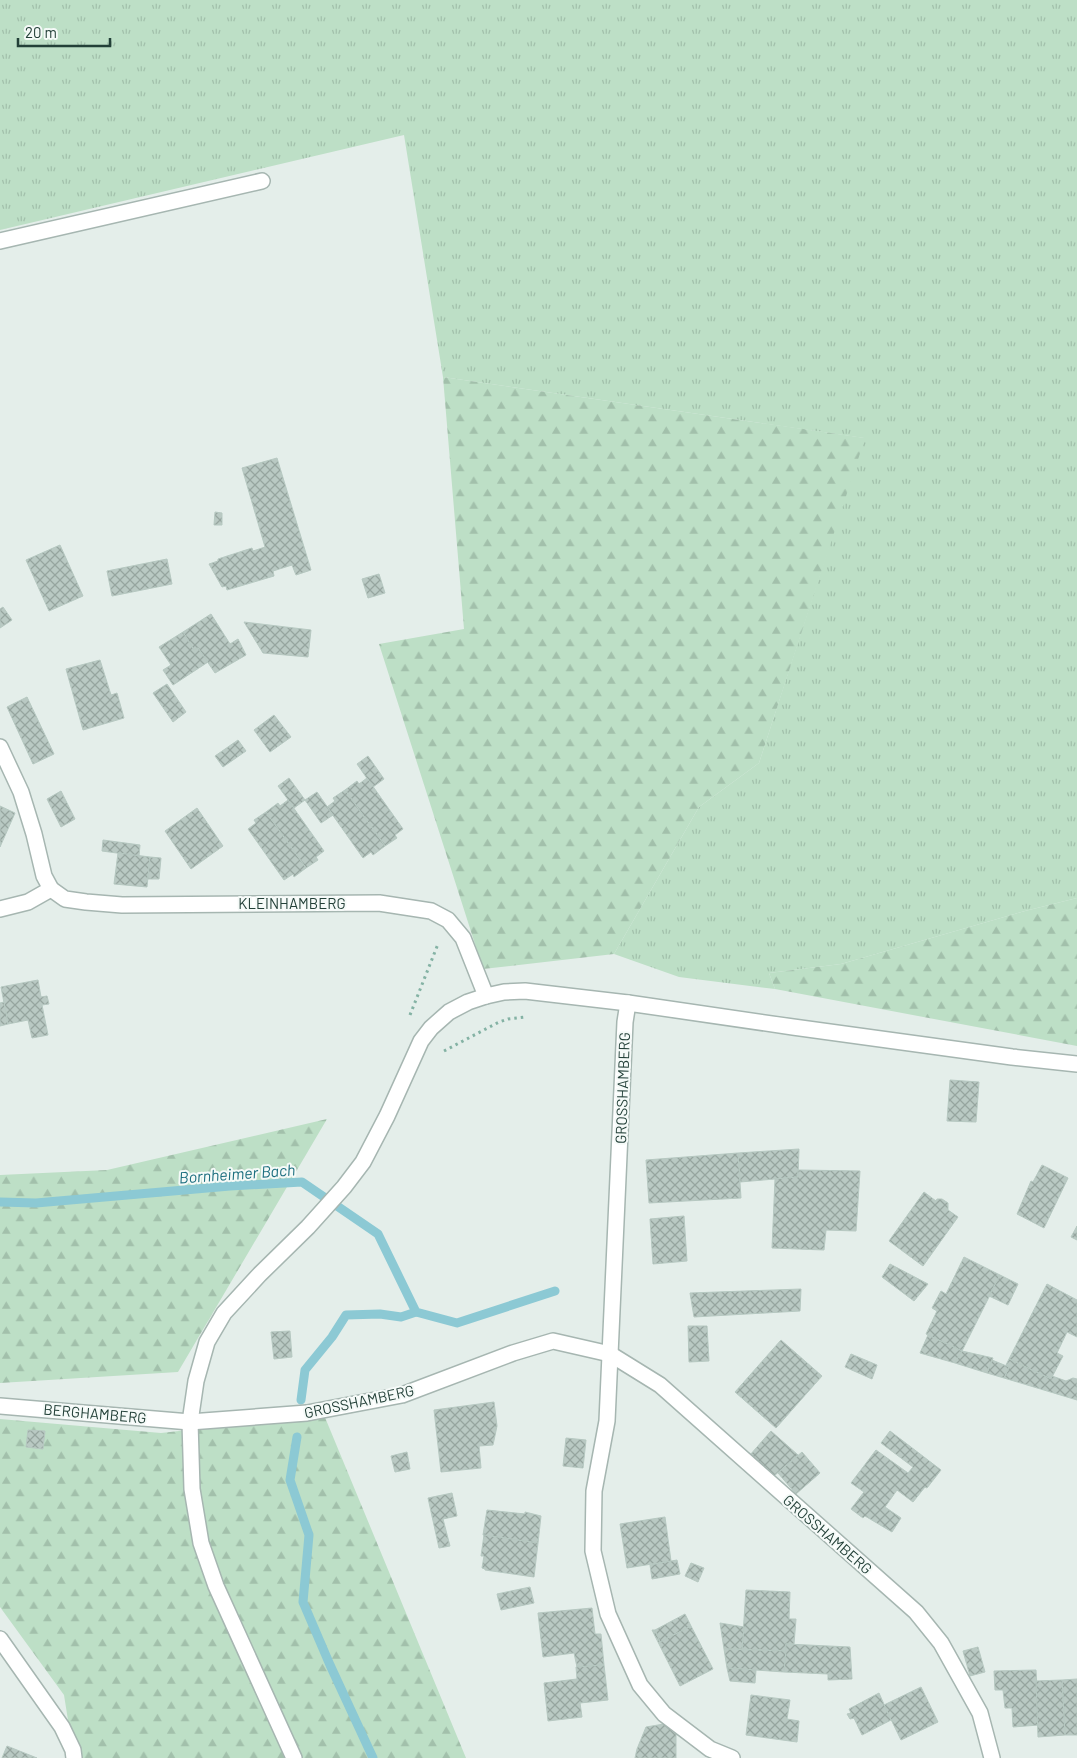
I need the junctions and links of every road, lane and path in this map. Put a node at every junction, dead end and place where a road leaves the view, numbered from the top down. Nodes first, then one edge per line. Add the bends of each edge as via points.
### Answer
1 (262, 181) dead end
2 (0, 241) edge
3 (0, 747) edge
4 (51, 890) junction
5 (0, 909) edge
6 (448, 920) junction
7 (486, 996) junction
8 (628, 1002) junction
9 (529, 1016) dead end
10 (408, 1018) dead end
11 (416, 1050) junction
12 (1077, 1064) edge
13 (610, 1354) junction
14 (0, 1406) edge
15 (190, 1422) junction
16 (0, 1639) edge
17 (74, 1758) edge
18 (294, 1758) edge
19 (732, 1758) edge
20 (992, 1758) edge

1 - 2 street
3 - 4 street via 21,792 44,876
4 - 5 street via 28,902
4 - 6 street, KLEINHAMBERG via 65,899 122,905 380,903 431,911
6 - 7 street, KLEINHAMBERG via 463,938
6 - 10 path
7 - 8 street via 525,991
7 - 11 street via 449,1012 431,1028
8 - 12 street via 812,1030
8 - 13 street, GROSSHAMBERG
9 - 11 path via 499,1022 438,1054
11 - 15 street via 363,1162 344,1188 224,1313 207,1342 196,1381
13 - 15 street, GROSSHAMBERG via 553,1341 402,1394 307,1413
13 - 19 street, GROSSHAMBERG via 606,1421 594,1491 593,1551 608,1614 640,1686 664,1714 710,1749
13 - 20 street, GROSSHAMBERG via 660,1385 916,1612 941,1643 980,1713
14 - 15 street, BERGHAMBERG
15 - 18 street via 192,1489 201,1543 216,1586
16 - 17 street via 62,1727

